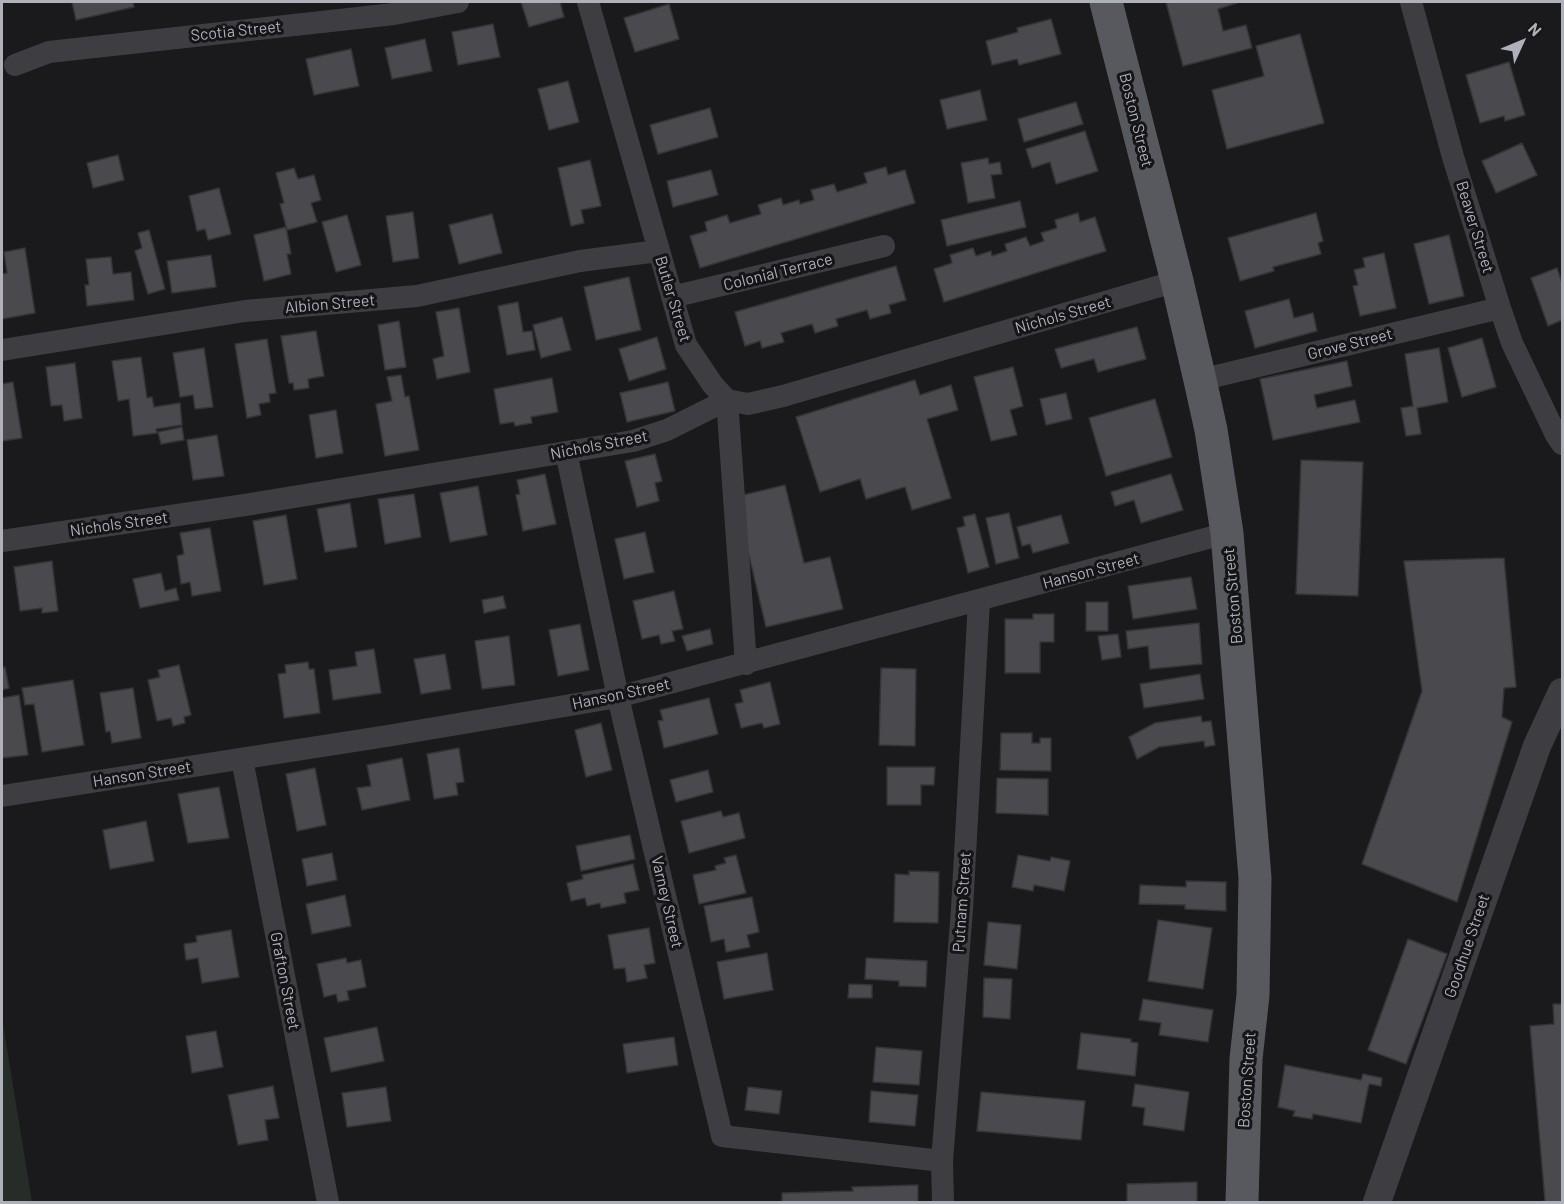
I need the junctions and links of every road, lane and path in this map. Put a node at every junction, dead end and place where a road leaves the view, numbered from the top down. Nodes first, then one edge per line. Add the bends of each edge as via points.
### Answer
1 (458, 2) edge
2 (588, 2) edge
3 (1106, 2) edge
4 (1411, 2) edge
5 (15, 65) dead end
6 (884, 246) dead end
7 (658, 251) junction
8 (1177, 281) junction
9 (672, 297) junction
10 (1500, 308) junction
11 (2, 350) edge
12 (1200, 380) junction
13 (727, 400) junction
14 (1563, 444) edge
15 (566, 452) junction
16 (1227, 533) junction
17 (2, 542) edge
18 (979, 601) junction
19 (746, 664) junction
20 (1563, 692) edge
21 (618, 697) junction
22 (242, 759) junction
23 (2, 796) edge
24 (942, 1161) junction
25 (328, 1203) edge
26 (943, 1203) edge
27 (1242, 1203) edge
28 (1377, 1203) edge

1 - 5 street, Scotia Street via 394,14 49,52
2 - 7 street, Butler Street
3 - 8 main road, Boston Street
4 - 10 street, Beaver Street
6 - 9 street, Colonial Terrace
7 - 9 street, Butler Street
7 - 11 street, Albion Street via 580,261 417,296 246,311
8 - 12 main road, Boston Street
8 - 13 street, Nichols Street via 783,396 748,404
9 - 13 street, Butler Street via 686,345
10 - 12 street, Grove Street
10 - 14 street, Beaver Street via 1512,343
12 - 16 main road, Boston Street
13 - 15 street, Nichols Street via 666,430
13 - 19 street
15 - 17 street, Nichols Street
15 - 21 street, Varney Street
16 - 18 street, Hanson Street
16 - 27 main road, Boston Street via 1254,878 1253,995 1246,1059
18 - 19 street, Hanson Street
18 - 24 street, Putnam Street via 962,909
19 - 21 street, Hanson Street
20 - 28 street, Goodhue Street via 1537,746
21 - 22 street, Hanson Street
21 - 24 street, Varney Street via 722,1136
22 - 23 street, Hanson Street
22 - 25 street, Grafton Street
24 - 26 street, Putnam Street

